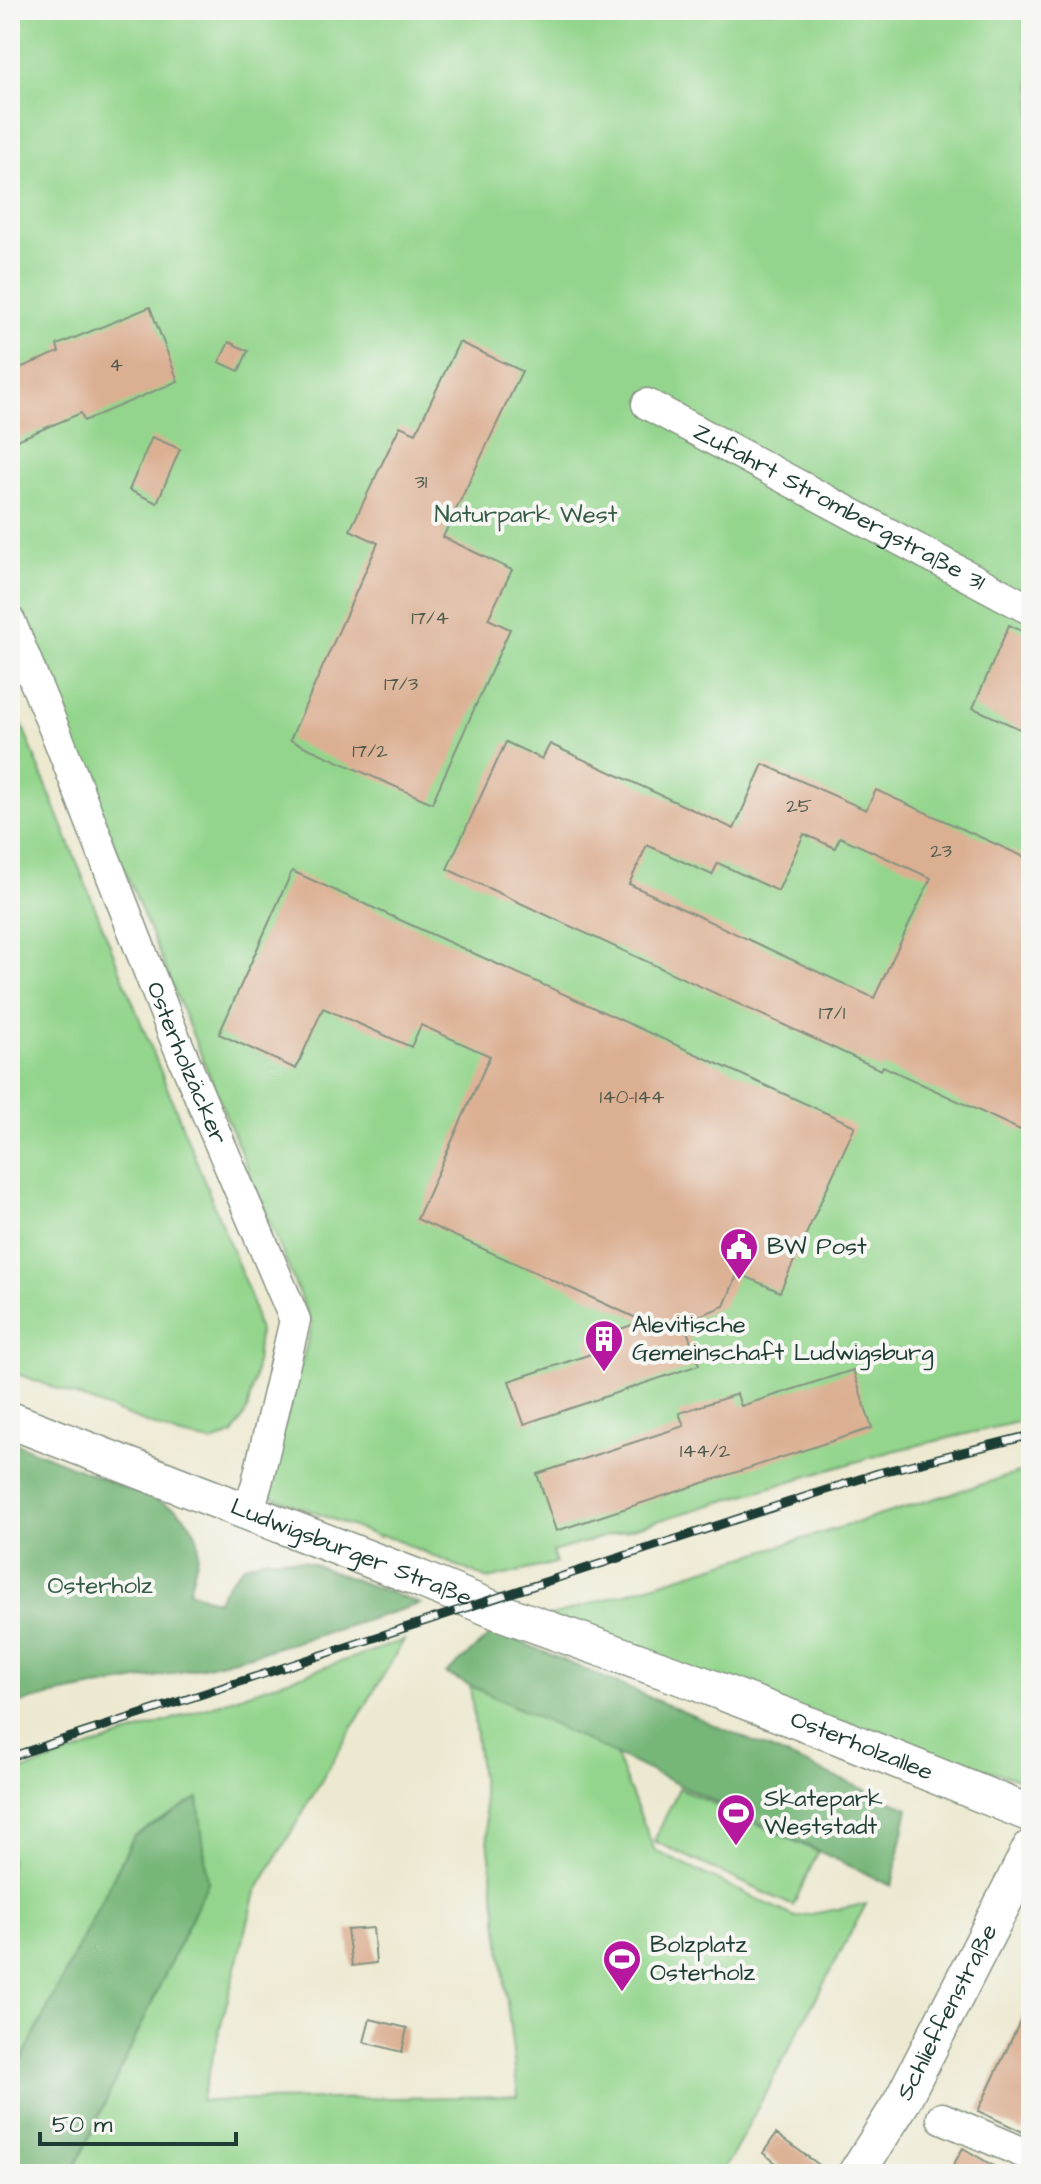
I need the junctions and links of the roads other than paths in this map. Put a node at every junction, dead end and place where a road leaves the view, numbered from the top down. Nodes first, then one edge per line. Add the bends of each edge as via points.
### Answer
1 (647, 404) dead end
2 (1031, 610) edge
3 (10, 621) edge
4 (10, 1420) edge
5 (248, 1513) junction
6 (693, 1681) joint
7 (1031, 1814) edge
8 (1031, 1848) edge
9 (942, 2118) dead end
10 (1031, 2156) edge
11 (856, 2174) edge

1 - 2 street, Zufahrt Strombergstraße 31
3 - 5 street, Osterholzäcker via 174,1036 295,1320
4 - 5 street, Ludwigsburger Straße
5 - 6 street, Ludwigsburger Straße
6 - 7 street, Osterholzallee
8 - 11 street, Schlieffenstraße via 908,2089
9 - 10 street

